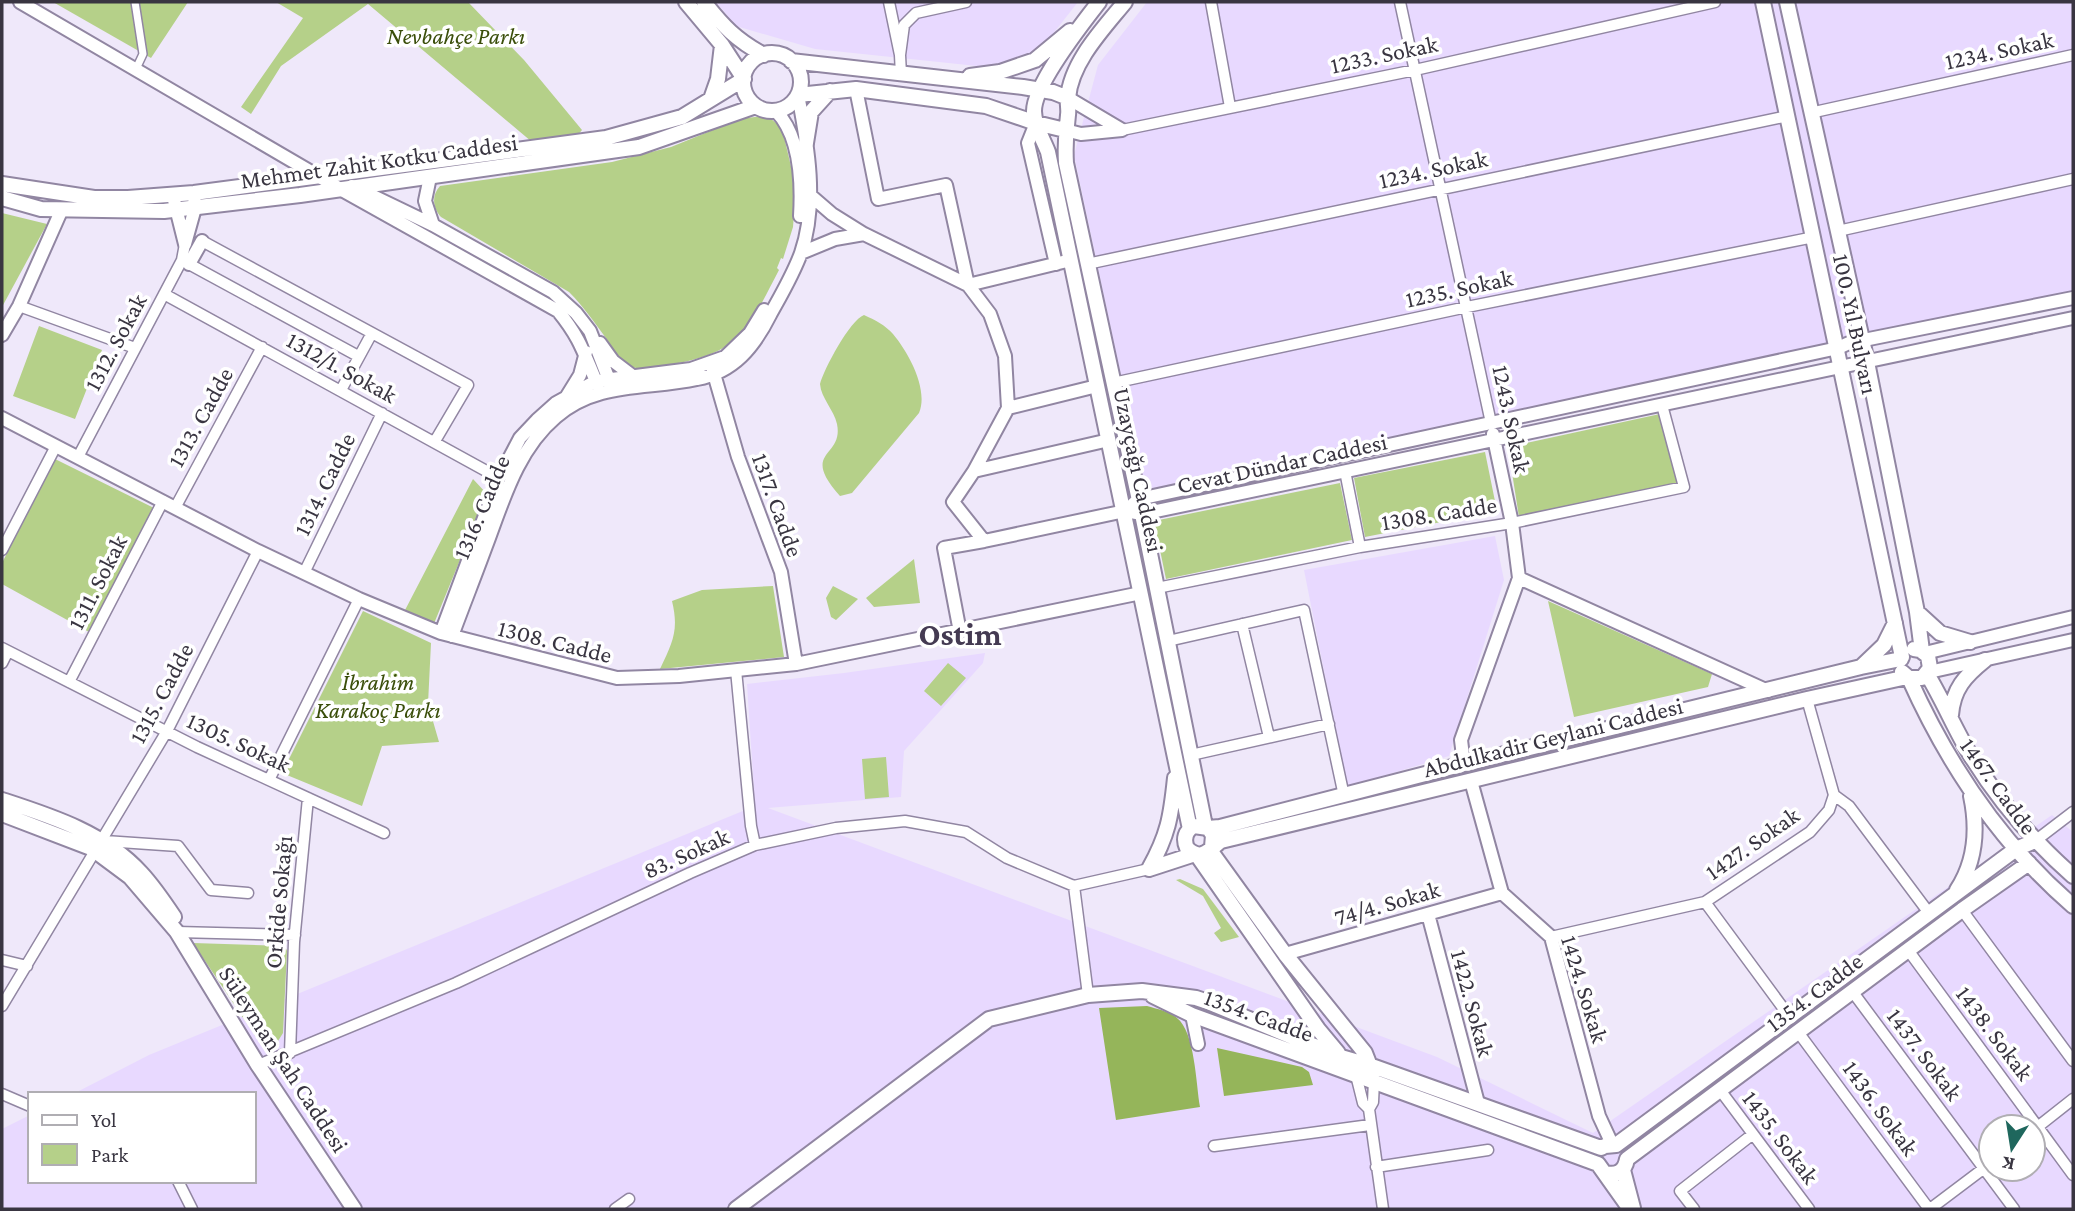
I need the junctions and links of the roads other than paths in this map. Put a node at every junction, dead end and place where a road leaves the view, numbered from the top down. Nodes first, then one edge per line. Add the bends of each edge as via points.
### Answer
1 (20, 2) edge
2 (135, 2) edge
3 (686, 2) edge
4 (704, 2) edge
5 (889, 2) edge
6 (966, 2) edge
7 (1099, 2) edge
8 (1125, 2) edge
9 (1211, 2) edge
10 (1400, 2) edge
11 (1715, 2) edge
12 (1763, 2) edge
13 (1787, 2) edge
14 (1088, 17) junction
15 (722, 45) junction
16 (764, 55) junction
17 (900, 55) junction
18 (2073, 55) edge
19 (791, 61) junction
20 (136, 69) junction
21 (1415, 70) junction
22 (901, 75) junction
23 (744, 79) junction
24 (945, 80) junction
25 (856, 89) junction
26 (1042, 90) junction
27 (830, 91) junction
28 (798, 96) junction
29 (1068, 98) junction
30 (711, 99) junction
31 (756, 106) junction
32 (1230, 107) junction
33 (776, 111) junction
34 (1810, 113) junction
35 (1787, 116) junction
36 (1036, 124) junction
37 (1065, 130) junction
38 (1122, 130) junction
39 (806, 143) junction
40 (290, 158) junction
41 (322, 176) junction
42 (430, 177) junction
43 (2073, 179) edge
44 (281, 181) junction
45 (2, 184) edge
46 (358, 188) junction
47 (1441, 189) junction
48 (342, 190) junction
49 (174, 195) junction
50 (810, 195) junction
51 (2, 198) edge
52 (194, 201) junction
53 (62, 209) junction
54 (175, 210) junction
55 (433, 225) junction
56 (1838, 230) junction
57 (864, 234) junction
58 (1814, 237) junction
59 (202, 241) joint
60 (185, 244) junction
61 (801, 253) junction
62 (1071, 260) junction
63 (189, 264) joint
64 (1056, 264) junction
65 (1087, 264) junction
66 (968, 285) junction
67 (164, 294) junction
68 (2073, 298) edge
69 (19, 306) junction
70 (1468, 307) junction
71 (2073, 318) edge
72 (590, 331) junction
73 (372, 333) junction
74 (2, 335) edge
75 (1861, 342) junction
76 (262, 347) junction
77 (135, 348) junction
78 (1838, 348) junction
79 (586, 352) junction
80 (358, 356) junction
81 (1867, 362) junction
82 (1842, 368) junction
83 (713, 369) junction
84 (634, 377) junction
85 (1113, 383) junction
86 (605, 386) junction
87 (1097, 386) junction
88 (341, 390) junction
89 (566, 398) junction
90 (1662, 405) junction
91 (1008, 408) junction
92 (382, 413) junction
93 (2, 418) edge
94 (1491, 423) junction
95 (1109, 440) junction
96 (1495, 440) junction
97 (435, 442) junction
98 (56, 446) junction
99 (78, 457) junction
100 (974, 471) junction
101 (1345, 471) junction
102 (499, 478) junction
103 (1139, 499) junction
104 (169, 504) junction
105 (1125, 511) junction
106 (1142, 514) junction
107 (1511, 523) junction
108 (985, 541) junction
109 (1360, 547) junction
110 (2, 550) edge
111 (258, 551) junction
112 (304, 573) junction
113 (1519, 578) junction
114 (1157, 588) junction
115 (1141, 593) junction
116 (359, 599) junction
117 (1917, 612) junction
118 (2073, 617) edge
119 (1895, 623) junction
120 (1242, 624) junction
121 (960, 632) junction
122 (447, 634) junction
123 (1168, 640) junction
124 (2073, 640) edge
125 (1970, 642) junction
126 (5, 649) edge
127 (1923, 652) junction
128 (1902, 658) junction
129 (1985, 660) junction
130 (2, 663) edge
131 (796, 664) junction
132 (1861, 667) junction
133 (736, 670) junction
134 (1928, 673) junction
135 (1908, 678) junction
136 (69, 682) junction
137 (1802, 682) junction
138 (1768, 691) junction
139 (1807, 699) junction
140 (1951, 716) junction
141 (1329, 724) junction
142 (167, 731) junction
143 (1269, 737) junction
144 (1191, 755) junction
145 (1176, 762) junction
146 (1464, 764) junction
147 (269, 780) junction
148 (1471, 781) junction
149 (1970, 791) junction
150 (1833, 795) junction
151 (1344, 796) junction
152 (308, 798) junction
153 (2, 800) edge
154 (2073, 812) edge
155 (2, 814) edge
156 (1207, 827) junction
157 (1188, 831) junction
158 (384, 833) dead end
159 (2035, 841) junction
160 (755, 845) junction
161 (98, 846) junction
162 (2016, 849) junction
163 (1204, 852) junction
164 (2029, 863) junction
165 (1149, 870) junction
166 (2073, 876) edge
167 (1074, 886) junction
168 (248, 893) dead end
169 (1502, 893) junction
170 (1955, 894) junction
171 (1705, 902) junction
172 (2073, 906) edge
173 (1962, 910) junction
174 (1930, 913) junction
175 (1428, 914) junction
176 (177, 932) junction
177 (295, 935) junction
178 (1551, 937) junction
179 (1908, 950) junction
180 (1284, 954) junction
181 (2, 960) edge
182 (27, 966) junction
183 (1142, 991) junction
184 (1852, 991) junction
185 (1088, 995) junction
186 (1196, 998) junction
187 (1214, 1004) junction
188 (2, 1006) edge
189 (1307, 1013) junction
190 (1192, 1015) junction
191 (1789, 1016) junction
192 (1210, 1021) junction
193 (1798, 1032) junction
194 (1293, 1035) junction
195 (290, 1053) junction
196 (1341, 1057) junction
197 (2073, 1061) edge
198 (258, 1065) junction
199 (1372, 1066) junction
200 (1356, 1075) junction
201 (1374, 1081) junction
202 (1720, 1090) junction
203 (2, 1094) edge
204 (2073, 1099) edge
205 (1478, 1104) junction
206 (28, 1105) edge
207 (1368, 1109) junction
208 (2025, 1113) edge
209 (2047, 1120) edge
210 (1370, 1125) junction
211 (1753, 1134) junction
212 (2047, 1143) edge
213 (1214, 1146) dead end
214 (1609, 1146) junction
215 (1488, 1150) dead end
216 (1977, 1153) edge
217 (1625, 1164) junction
218 (1377, 1167) junction
219 (1602, 1168) junction
220 (1977, 1174) edge
221 (2073, 1175) edge
222 (179, 1183) edge
223 (1998, 1183) edge
224 (629, 1199) dead end
225 (192, 1209) edge
226 (354, 1209) edge
227 (615, 1209) edge
228 (736, 1209) edge
229 (1383, 1209) edge
230 (1631, 1209) edge
231 (1694, 1209) edge
232 (1809, 1209) edge
233 (1930, 1209) edge
234 (2014, 1209) edge

1 - 20 street
2 - 20 street via 143,54
3 - 15 main road
4 - 16 main road via 730,34
5 - 17 street
6 - 17 street via 916,13 904,25
7 - 14 main road
8 - 29 main road via 1082,58
9 - 32 street
10 - 21 street, 1243. Sokak
11 - 21 street, 1233. Sokak
12 - 35 main road, 100. Yıl Bulvarı
13 - 34 main road, 100. Yıl Bulvarı
14 - 24 main road via 1035,60 1000,72
14 - 26 main road via 1054,63
15 - 23 main road
15 - 30 main road
16 - 19 main road via 778,54
16 - 23 main road via 750,64
17 - 22 street
18 - 34 street, 1234. Sokak
19 - 22 main road
19 - 28 main road via 800,77
20 - 40 street
21 - 32 street, 1233. Sokak
21 - 47 street, 1243. Sokak
22 - 24 main road
23 - 30 main road, Mehmet Zahit Kotku Caddesi
23 - 31 main road via 746,94
24 - 26 main road
25 - 27 main road
25 - 36 main road via 986,106
25 - 66 street via 878,199 946,186
26 - 29 main road
26 - 36 main road via 1035,104
27 - 28 main road
27 - 39 main road via 811,112
28 - 33 main road
28 - 39 street, 1316. Cadde
29 - 37 main road, Uzayçağı Caddesi
29 - 38 street
30 - 41 main road, Mehmet Zahit Kotku Caddesi via 682,117 606,138
31 - 33 main road
31 - 42 main road, Mehmet Zahit Kotku Caddesi via 639,147
32 - 38 street, 1233. Sokak
33 - 83 street, 1316. Cadde via 793,136 801,194 799,231 777,289 750,333
34 - 56 main road, 100. Yıl Bulvarı
35 - 47 street, 1234. Sokak
35 - 58 main road, 100. Yıl Bulvarı
36 - 37 main road
36 - 62 main road, Uzayçağı Caddesi via 1048,152
36 - 64 street via 1028,143
37 - 38 street via 1081,134
37 - 65 main road, Uzayçağı Caddesi via 1066,163
39 - 50 street, 1316. Cadde
40 - 41 street
40 - 44 street via 288,173
41 - 44 main road, Mehmet Zahit Kotku Caddesi
41 - 46 street
41 - 48 street
42 - 46 main road, Mehmet Zahit Kotku Caddesi
42 - 55 street via 425,201
43 - 56 street
44 - 52 main road, Mehmet Zahit Kotku Caddesi
45 - 49 main road, Mehmet Zahit Kotku Caddesi via 94,198
46 - 48 main road, Mehmet Zahit Kotku Caddesi
46 - 55 street
47 - 65 street, 1234. Sokak
47 - 70 street, 1243. Sokak
48 - 52 main road, Mehmet Zahit Kotku Caddesi
48 - 79 street via 558,311
49 - 52 main road, Mehmet Zahit Kotku Caddesi
49 - 54 street
50 - 57 street
50 - 61 street, 1316. Cadde
51 - 53 main road, Mehmet Zahit Kotku Caddesi via 40,209
52 - 54 main road, Mehmet Zahit Kotku Caddesi
52 - 60 street
53 - 54 main road, Mehmet Zahit Kotku Caddesi
53 - 69 street
54 - 60 street
55 - 72 street via 553,292
56 - 75 main road, 100. Yıl Bulvarı
57 - 61 street via 835,239
57 - 66 street
58 - 70 street, 1235. Sokak
58 - 78 main road, 100. Yıl Bulvarı
59 - 63 street
59 - 73 street
60 - 67 street, 1312. Sokak
61 - 83 street, 1316. Cadde via 749,350 733,364
62 - 64 street
62 - 87 main road, Uzayçağı Caddesi
63 - 80 street
64 - 66 street
65 - 85 main road, Uzayçağı Caddesi
66 - 91 street via 990,314 1004,356
67 - 76 street, 1312/1. Sokak
67 - 77 street, 1312. Sokak
68 - 75 street, Cevat Dündar Caddesi
69 - 74 street
69 - 77 street
70 - 85 street, 1235. Sokak
70 - 94 street, 1243. Sokak
71 - 81 street, Cevat Dündar Caddesi
72 - 84 street via 613,361
72 - 86 street
73 - 80 street
73 - 97 street via 468,384
75 - 78 street, Cevat Dündar Caddesi
75 - 81 main road, 100. Yıl Bulvarı
76 - 88 street, 1312/1. Sokak
76 - 104 street, 1313. Cadde
77 - 99 street, 1312. Sokak
78 - 82 main road, 100. Yıl Bulvarı
78 - 94 street, Cevat Dündar Caddesi
79 - 86 street
79 - 89 street via 580,375
80 - 88 street
81 - 82 street, Cevat Dündar Caddesi
81 - 117 main road, 100. Yıl Bulvarı
82 - 90 street, Cevat Dündar Caddesi
82 - 119 main road, 100. Yıl Bulvarı
83 - 84 street, 1316. Cadde
83 - 86 street, 1316. Cadde via 697,379
83 - 131 street, 1317. Cadde via 738,457 781,572
84 - 86 street, 1316. Cadde
85 - 103 main road, Uzayçağı Caddesi
86 - 89 street, 1316. Cadde
86 - 122 street, 1316. Cadde via 554,418 513,474
87 - 91 street
87 - 95 main road, Uzayçağı Caddesi
88 - 92 street, 1312/1. Sokak
89 - 102 street, 1316. Cadde via 520,439
90 - 96 street, Cevat Dündar Caddesi
90 - 107 street, 1308. Cadde via 1684,487
91 - 100 street
92 - 97 street, 1312/1. Sokak
92 - 112 street, 1314. Cadde
93 - 98 street, 1308. Cadde
94 - 96 street, 1243. Sokak
94 - 103 street, Cevat Dündar Caddesi
95 - 100 street
95 - 105 main road, Uzayçağı Caddesi
96 - 101 street, Cevat Dündar Caddesi
96 - 107 street, 1243. Sokak
97 - 102 street, 1312/1. Sokak
98 - 99 street, 1308. Cadde
98 - 110 street
99 - 104 street, 1308. Cadde
100 - 108 street via 953,502
101 - 106 street, Cevat Dündar Caddesi
101 - 109 street
102 - 122 street, 1316. Cadde
103 - 105 street, Cevat Dündar Caddesi
103 - 106 main road, Uzayçağı Caddesi
104 - 111 street, 1308. Cadde
104 - 136 street, 1311. Sokak
105 - 106 street, Cevat Dündar Caddesi
105 - 108 street
105 - 115 main road, Uzayçağı Caddesi
106 - 114 main road, Uzayçağı Caddesi
107 - 109 street, 1308. Cadde
107 - 113 street, 1243. Sokak
108 - 121 street via 944,548
109 - 114 street, 1308. Cadde
111 - 112 street, 1308. Cadde
111 - 142 street, 1315. Cadde
112 - 116 street, 1308. Cadde
113 - 138 street
113 - 146 street via 1461,740
114 - 123 main road, Uzayçağı Caddesi
115 - 121 street, 1308. Cadde
115 - 145 main road, Uzayçağı Caddesi
116 - 122 street, 1308. Cadde
116 - 147 street
117 - 125 main road via 1940,634
117 - 127 main road, 100. Yıl Bulvarı
118 - 125 street
119 - 128 main road, 100. Yıl Bulvarı
119 - 132 main road via 1884,645
120 - 123 street
120 - 141 street via 1304,610
120 - 143 street
121 - 131 street, 1308. Cadde
122 - 133 street, 1308. Cadde via 617,678
123 - 144 main road, Uzayçağı Caddesi
124 - 129 street
125 - 127 street
126 - 130 street
126 - 136 street, 1305. Sokak
127 - 128 main road via 1910,650
127 - 134 main road via 1930,659
128 - 132 main road, Abdulkadir Geylani Caddesi
128 - 135 main road via 1900,666
129 - 134 street
129 - 140 main road via 1957,688
131 - 133 street, 1308. Cadde
132 - 137 main road, Abdulkadir Geylani Caddesi
133 - 160 street
134 - 135 main road via 1918,680
134 - 140 main road, 1467. Cadde
135 - 139 main road, Abdulkadir Geylani Caddesi
135 - 149 main road, 1467. Cadde
136 - 142 street, 1305. Sokak
137 - 138 main road, Abdulkadir Geylani Caddesi
137 - 139 main road
138 - 146 main road, Abdulkadir Geylani Caddesi
139 - 148 main road, Abdulkadir Geylani Caddesi
139 - 150 street
140 - 159 main road, 1467. Cadde via 1970,754
141 - 143 street
141 - 151 street
142 - 147 street, 1305. Sokak
142 - 161 street, 1315. Cadde
143 - 144 street
144 - 156 main road, Uzayçağı Caddesi
145 - 157 main road, Uzayçağı Caddesi
145 - 165 main road via 1168,827
146 - 148 main road
146 - 151 main road, Abdulkadir Geylani Caddesi
147 - 152 street, 1305. Sokak
148 - 163 main road, Abdulkadir Geylani Caddesi via 1221,841
148 - 169 street
149 - 162 main road, 1467. Cadde
149 - 170 main road via 1975,838 1971,863
150 - 171 street, 1427. Sokak via 1829,810 1810,832
150 - 174 street via 1849,806
151 - 156 main road, Abdulkadir Geylani Caddesi
152 - 158 street, 1305. Sokak
152 - 177 street, Orkide Sokağı
153 - 161 main road, Süleyman Şah Caddesi via 59,820
154 - 159 street
155 - 161 main road, Süleyman Şah Caddesi
156 - 157 main road
156 - 163 main road via 1213,835
157 - 163 main road via 1185,843 1189,851
157 - 165 main road
159 - 162 main road, 1354. Cadde
159 - 164 main road
159 - 166 main road, 1467. Cadde
160 - 167 street, 83. Sokak via 836,828 905,821 966,832 1007,858
160 - 195 street, 83. Sokak via 456,984
161 - 168 street via 178,846 211,890
161 - 176 main road, Süleyman Şah Caddesi via 140,871 176,920
161 - 182 street, 1315. Cadde
162 - 164 main road, 1467. Cadde
162 - 170 main road, 1354. Cadde
163 - 165 main road, Abdulkadir Geylani Caddesi
163 - 180 main road
163 - 189 main road
164 - 172 main road, 1467. Cadde
164 - 173 main road, 1354. Cadde
165 - 167 street
167 - 185 street
169 - 175 street, 74/4. Sokak
169 - 178 street, 1424. Sokak
170 - 174 main road, 1354. Cadde
171 - 178 street
171 - 191 street
173 - 179 main road, 1354. Cadde
173 - 197 street
174 - 191 main road, 1354. Cadde
175 - 180 street, 74/4. Sokak
175 - 205 street, 1422. Sokak
176 - 177 street
176 - 198 main road, Süleyman Şah Caddesi
177 - 195 street, Orkide Sokağı
178 - 214 street, 1424. Sokak
179 - 184 main road, 1354. Cadde
179 - 208 street, 1438. Sokak
180 - 199 main road
181 - 182 street
182 - 188 street, 1315. Cadde
183 - 185 main road, 1354. Cadde
183 - 186 main road, 1354. Cadde
183 - 190 main road, 1354. Cadde
184 - 193 main road, 1354. Cadde
184 - 216 street, 1437. Sokak
185 - 228 main road, 1354. Cadde via 989,1018
186 - 187 main road, 1354. Cadde
186 - 190 main road
187 - 192 main road
187 - 194 main road, 1354. Cadde
189 - 194 main road via 1306,1024
189 - 196 main road
190 - 192 main road, 1354. Cadde
190 - 192 street via 1198,1044
191 - 214 main road, 1354. Cadde
192 - 200 main road, 1354. Cadde
193 - 202 main road, 1354. Cadde
193 - 233 street, 1436. Sokak
194 - 196 main road, 1354. Cadde
195 - 198 street, 83. Sokak
196 - 199 main road, 1354. Cadde
196 - 200 main road
198 - 226 main road, Süleyman Şah Caddesi
199 - 201 main road
199 - 205 main road, 1354. Cadde
200 - 201 main road, 1354. Cadde
200 - 207 street
201 - 207 street
201 - 219 main road, 1354. Cadde
202 - 211 street, 1435. Sokak
202 - 217 main road, 1354. Cadde
203 - 206 street
204 - 209 street
205 - 214 main road, 1354. Cadde
207 - 210 street
210 - 213 street
210 - 218 street
211 - 231 street via 1680,1191
211 - 232 street, 1435. Sokak
212 - 221 street, 1438. Sokak
214 - 217 main road via 1622,1148
214 - 219 main road via 1598,1156
215 - 218 street
217 - 219 main road, 1354. Cadde via 1617,1174
217 - 230 main road
218 - 229 street
219 - 230 main road
220 - 233 street
222 - 225 street
223 - 234 street, 1437. Sokak
224 - 227 street

